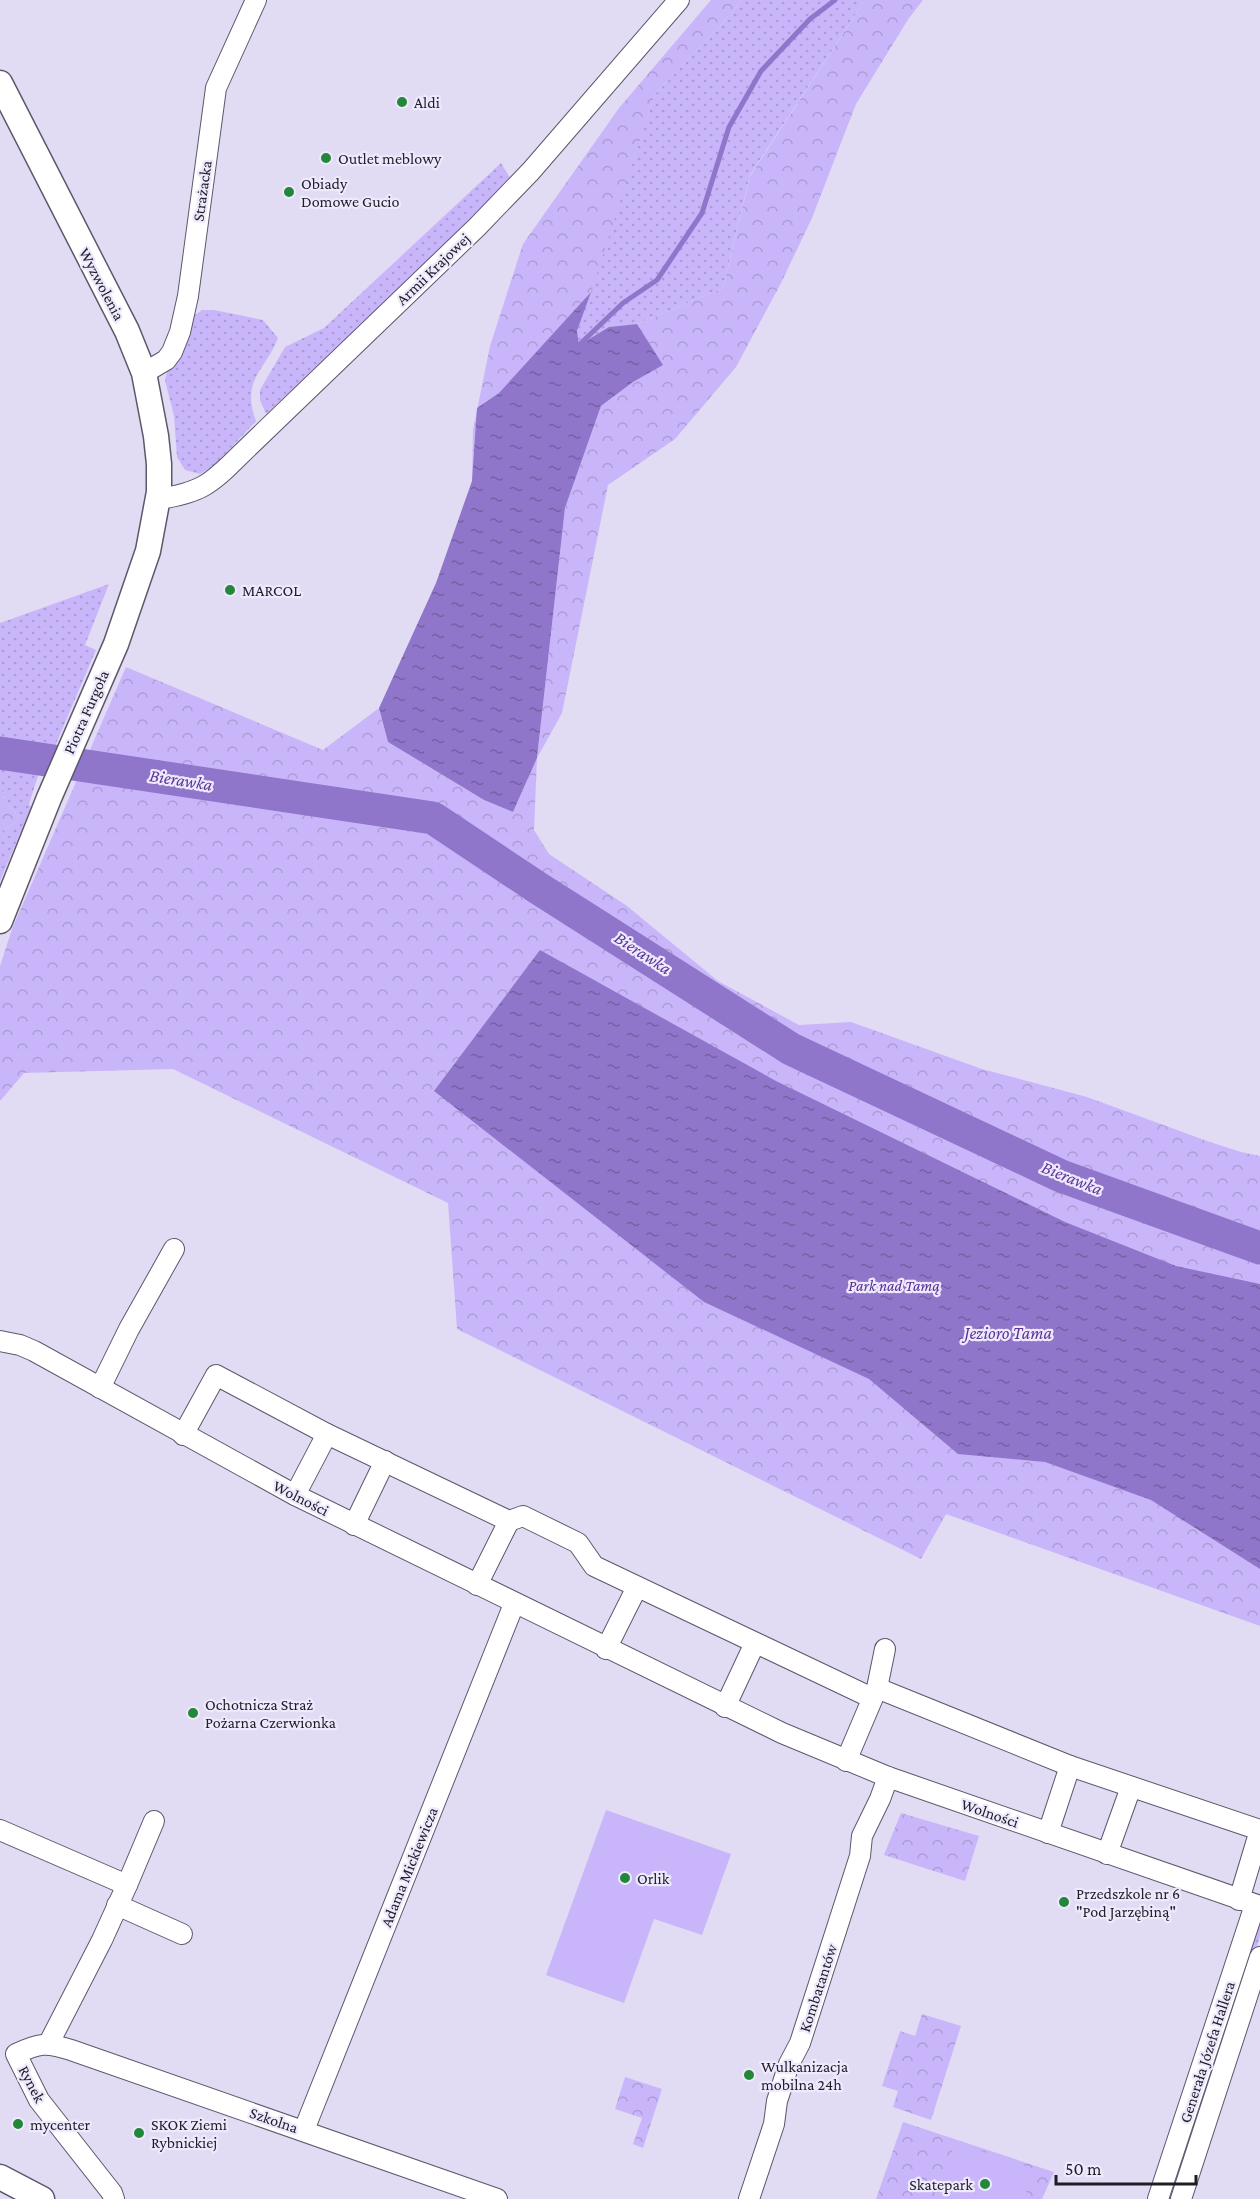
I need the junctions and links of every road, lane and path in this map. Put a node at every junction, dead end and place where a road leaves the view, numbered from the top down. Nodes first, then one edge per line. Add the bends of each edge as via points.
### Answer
1 (256, 0) edge
2 (679, 0) edge
3 (0, 83) edge
4 (144, 373) junction
5 (158, 499) junction
6 (0, 921) edge
7 (174, 1249) dead end
8 (0, 1341) edge
9 (100, 1388) junction
10 (327, 1434) junction
11 (183, 1435) junction
12 (385, 1461) junction
13 (295, 1495) junction
14 (509, 1521) junction
15 (354, 1525) junction
16 (477, 1585) junction
17 (637, 1587) junction
18 (514, 1604) junction
19 (754, 1643) junction
20 (606, 1649) junction
21 (885, 1649) dead end
22 (875, 1693) junction
23 (725, 1707) junction
24 (846, 1761) junction
25 (1070, 1766) junction
26 (888, 1777) junction
27 (1131, 1787) junction
28 (154, 1821) dead end
29 (0, 1830) edge
30 (1260, 1830) edge
31 (1048, 1833) junction
32 (1107, 1854) junction
33 (127, 1885) junction
34 (1251, 1903) edge
35 (117, 1905) junction
36 (182, 1934) dead end
37 (1260, 1957) edge
38 (49, 2043) junction
39 (8, 2050) edge
40 (304, 2130) junction
41 (0, 2177) edge
42 (42, 2199) edge
43 (114, 2199) edge
44 (497, 2199) edge
45 (749, 2199) edge
46 (1158, 2199) edge
47 (1181, 2199) edge

1 - 4 street, Strażacka via 216,88 180,332 166,360
2 - 5 street, Armii Krajowej via 531,171 242,454 205,487 184,496
3 - 4 main road, Wyzwolenia via 127,331
4 - 5 main road, Wyzwolenia via 156,436
5 - 6 main road, Piotra Furgoła via 145,561 116,644
7 - 9 street
8 - 9 street, Wolności via 20,1345
9 - 11 street, Wolności
10 - 11 street via 216,1375
10 - 12 street
10 - 13 street
11 - 13 street, Wolności
12 - 14 street
12 - 15 street
13 - 15 street, Wolności
14 - 16 street
14 - 17 street via 523,1516 578,1543 594,1566
15 - 16 street, Wolności
16 - 18 street, Wolności
17 - 19 street
17 - 20 street
18 - 20 street, Wolności
18 - 40 street, Adama Mickiewicza
19 - 22 street
19 - 23 street
20 - 23 street, Wolności
21 - 22 street
22 - 24 street
22 - 25 street
23 - 24 street, Wolności
24 - 26 street, Wolności
25 - 27 street
25 - 31 street
26 - 31 street, Wolności
26 - 45 street, Kombatantów via 862,1836 860,1856 800,2043 789,2064
27 - 30 street
27 - 32 street
28 - 33 street
29 - 33 street
30 - 34 street, Generała Józefa Hallera
31 - 32 street, Wolności
32 - 34 street, Wolności
33 - 35 street
34 - 46 street, Generała Józefa Hallera
35 - 36 street
35 - 38 street via 95,1937
37 - 47 street, Generała Józefa Hallera
38 - 39 street, Rynek
38 - 40 street, Szkolna
39 - 43 street, Rynek via 39,2100
40 - 44 street, Szkolna
41 - 42 main road

